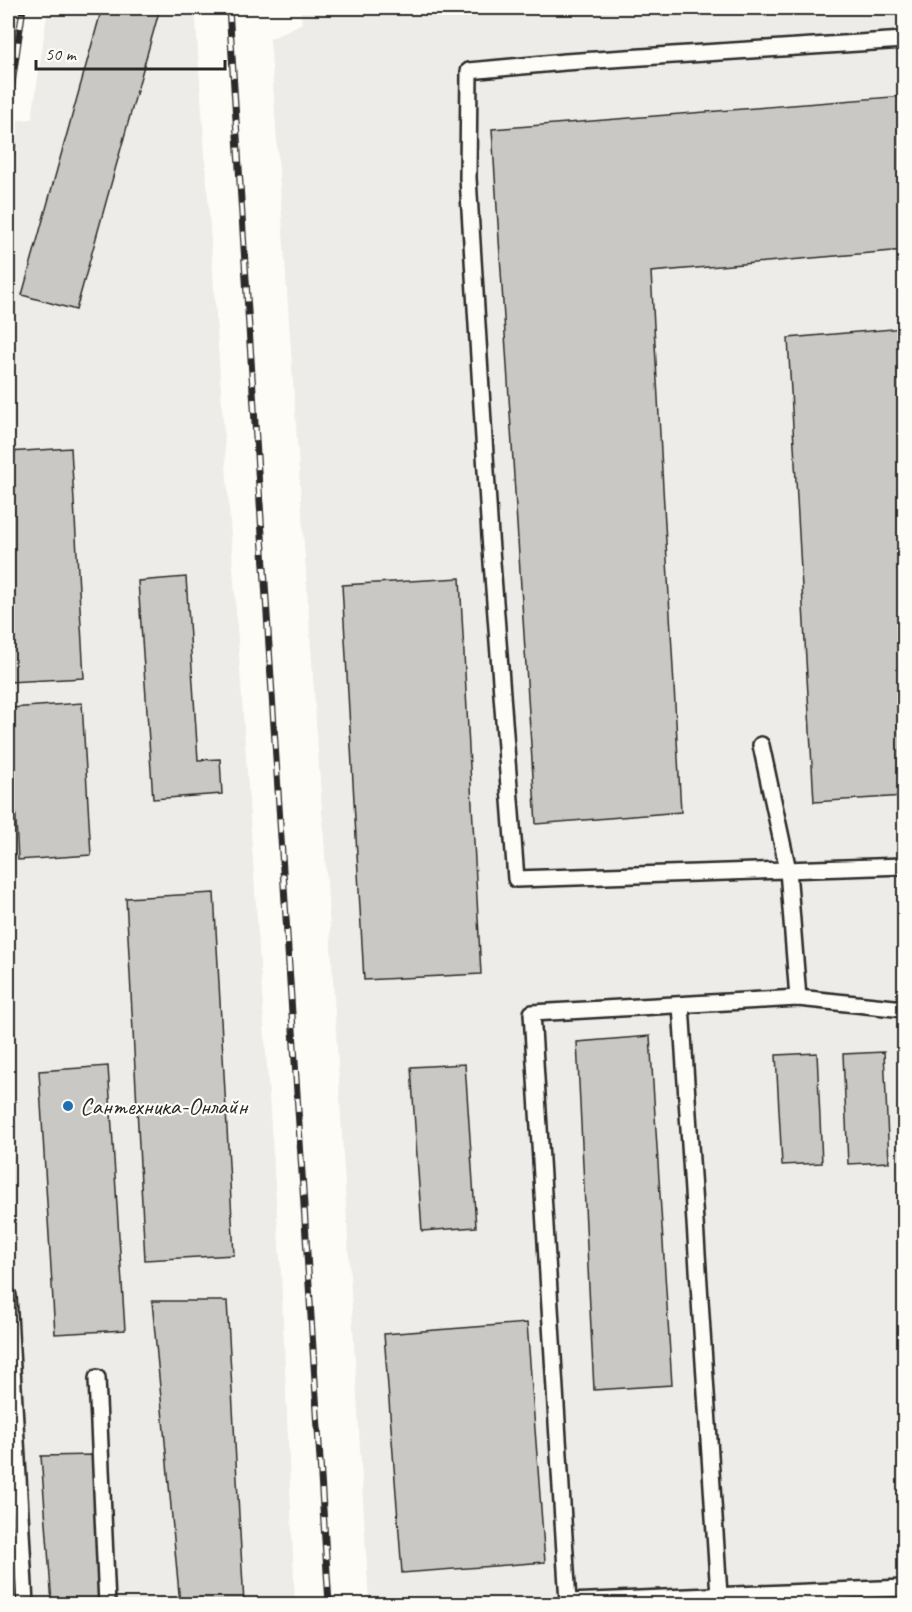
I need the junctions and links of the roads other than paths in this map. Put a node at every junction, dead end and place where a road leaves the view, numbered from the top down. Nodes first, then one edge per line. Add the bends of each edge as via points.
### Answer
1 (904, 40) edge
2 (761, 745) dead end
3 (904, 866) edge
4 (788, 870) junction
5 (798, 998) junction
6 (681, 1005) junction
7 (904, 1009) edge
8 (8, 1296) edge
9 (97, 1378) dead end
10 (904, 1588) edge
11 (719, 1595) junction
12 (24, 1605) edge
13 (107, 1605) edge

1 - 4 lane via 470,71 468,178 516,879
2 - 4 lane
3 - 4 lane
4 - 5 lane
5 - 6 lane
5 - 7 lane
6 - 11 lane
6 - 11 lane via 532,1013 568,1602
8 - 12 lane
9 - 13 lane
10 - 11 lane

